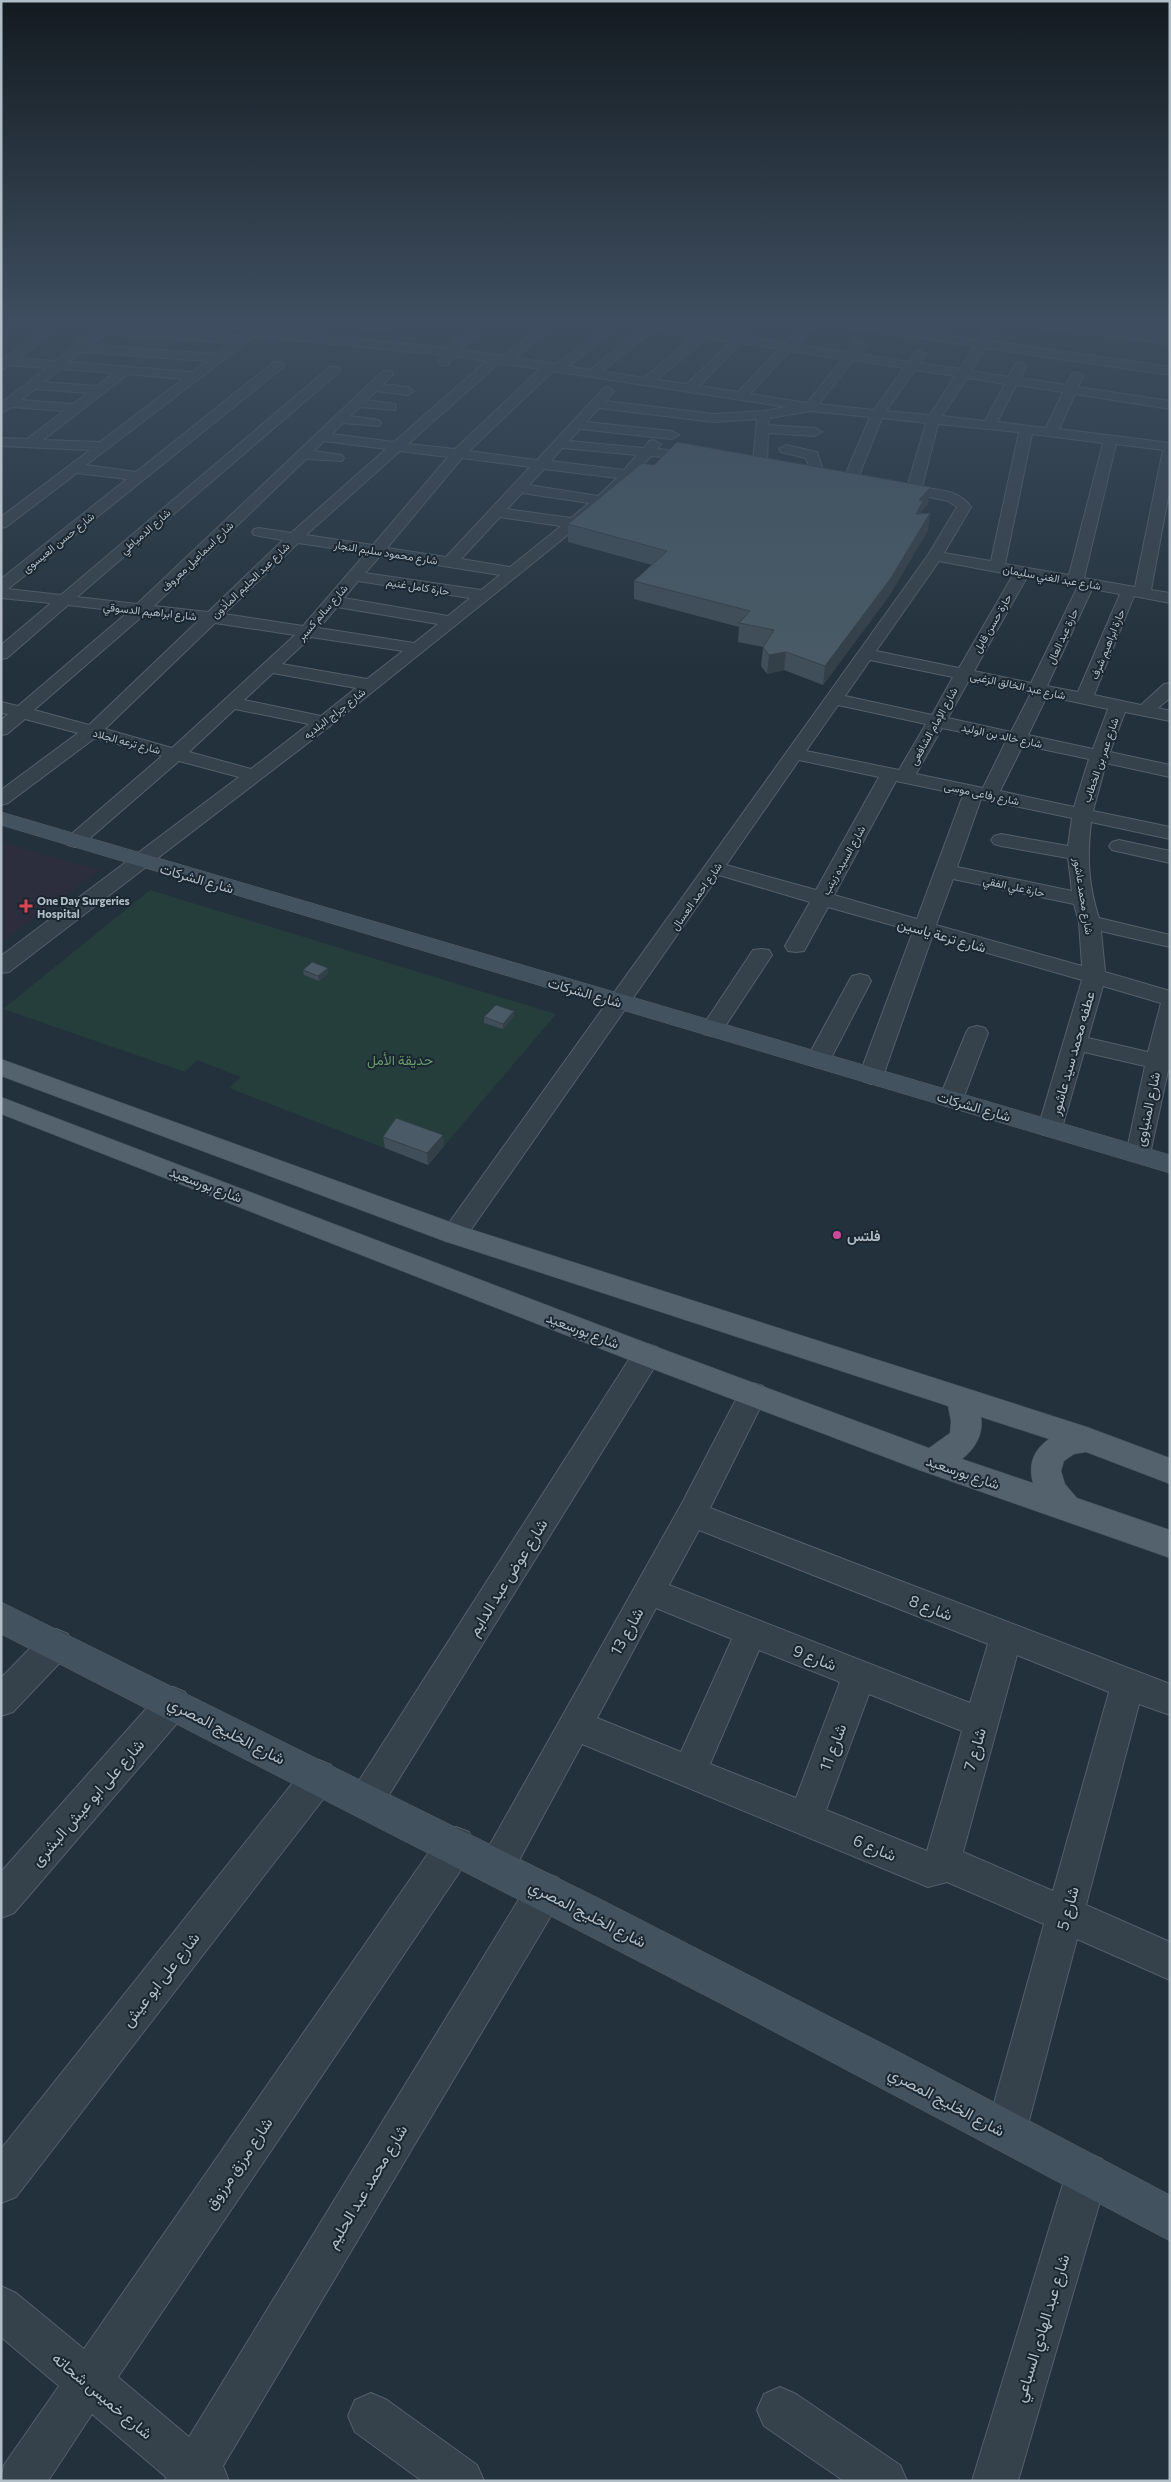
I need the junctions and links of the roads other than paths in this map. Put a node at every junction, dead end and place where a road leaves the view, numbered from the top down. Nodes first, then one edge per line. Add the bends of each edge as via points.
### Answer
1 (35, 439) edge
2 (111, 439) edge
3 (186, 439) edge
4 (253, 439) edge
5 (319, 439) edge
6 (338, 439) edge
7 (404, 439) edge
8 (475, 439) edge
9 (564, 439) edge
10 (760, 439) edge
11 (867, 439) edge
12 (928, 439) edge
13 (1024, 439) edge
14 (1105, 439) edge
15 (1115, 440) junction
16 (30, 443) junction
17 (559, 444) junction
18 (4, 445) edge
19 (396, 445) junction
20 (102, 446) junction
21 (651, 448) junction
22 (786, 449) dead end
23 (1170, 449) edge
24 (459, 453) junction
25 (302, 454) junction
26 (706, 454) edge
27 (337, 458) dead end
28 (760, 462) edge
29 (541, 464) junction
30 (74, 468) junction
31 (798, 468) edge
32 (817, 472) junction
33 (628, 475) junction
34 (139, 476) junction
35 (851, 478) junction
36 (519, 488) junction
37 (914, 489) junction
38 (11, 500) dead end
39 (601, 500) junction
40 (30, 502) junction
41 (497, 512) junction
42 (573, 523) junction
43 (1, 524) edge
44 (259, 532) dead end
45 (296, 536) junction
46 (376, 550) junction
47 (935, 556) junction
48 (450, 562) junction
49 (997, 567) junction
50 (513, 572) junction
51 (1022, 572) junction
52 (354, 576) junction
53 (1081, 582) junction
54 (1, 587) edge
55 (1135, 591) junction
56 (1, 593) edge
57 (483, 596) junction
58 (1170, 598) edge
59 (63, 601) junction
60 (332, 601) junction
61 (140, 610) junction
62 (210, 617) junction
63 (451, 621) junction
64 (307, 632) junction
65 (417, 648) junction
66 (1, 654) edge
67 (866, 654) junction
68 (269, 667) junction
69 (962, 674) junction
70 (371, 685) junction
71 (1170, 688) edge
72 (1039, 690) junction
73 (834, 699) junction
74 (1084, 699) junction
75 (232, 703) junction
76 (1118, 706) junction
77 (1, 707) edge
78 (1145, 711) junction
79 (24, 713) junction
80 (1170, 716) edge
81 (936, 721) junction
82 (324, 722) junction
83 (1, 730) edge
84 (92, 732) junction
85 (1017, 738) junction
86 (176, 754) junction
87 (795, 754) junction
88 (1099, 756) junction
89 (1170, 770) edge
90 (897, 775) junction
91 (252, 776) junction
92 (982, 793) junction
93 (1, 799) edge
94 (1082, 814) junction
95 (1, 818) edge
96 (1170, 832) edge
97 (1001, 840) dead end
98 (75, 841) junction
99 (1119, 846) dead end
100 (1077, 854) junction
101 (1170, 857) edge
102 (140, 861) junction
103 (715, 868) junction
104 (945, 871) junction
105 (820, 900) junction
106 (1083, 900) junction
107 (1090, 922) junction
108 (923, 929) junction
109 (1170, 941) edge
110 (796, 946) dead end
111 (761, 955) dead end
112 (1, 967) edge
113 (1094, 977) junction
114 (860, 981) dead end
115 (1170, 998) edge
116 (620, 1002) junction
117 (1170, 1006) edge
118 (712, 1029) junction
119 (977, 1033) dead end
120 (1075, 1043) junction
121 (818, 1060) junction
122 (1164, 1063) edge
123 (1, 1068) edge
124 (871, 1076) junction
125 (950, 1099) junction
126 (1, 1105) edge
127 (1050, 1128) junction
128 (1138, 1154) junction
129 (1170, 1164) edge
130 (454, 1234) junction
131 (647, 1355) junction
132 (753, 1394) junction
133 (961, 1398) junction
134 (1087, 1439) junction
135 (930, 1461) junction
136 (1170, 1471) edge
137 (1066, 1508) junction
138 (692, 1514) junction
139 (1170, 1544) edge
140 (649, 1591) junction
141 (1, 1617) edge
142 (752, 1632) junction
143 (1006, 1637) junction
144 (56, 1644) junction
145 (860, 1675) junction
146 (1128, 1684) junction
147 (1170, 1700) edge
148 (1, 1701) edge
149 (172, 1703) junction
150 (981, 1723) junction
151 (574, 1725) junction
152 (689, 1772) junction
153 (319, 1777) junction
154 (368, 1799) junction
155 (805, 1819) junction
156 (456, 1845) junction
157 (942, 1861) junction
158 (496, 1866) junction
159 (544, 1891) junction
160 (1, 1900) edge
161 (1065, 1915) junction
162 (1170, 1961) edge
163 (1006, 2132) junction
164 (1087, 2174) junction
165 (1, 2182) edge
166 (1170, 2219) edge
167 (1, 2308) edge
168 (88, 2382) junction
169 (780, 2410) dead end
170 (371, 2416) dead end
171 (196, 2477) edge
172 (20, 2481) edge
173 (460, 2481) edge
174 (884, 2481) edge
175 (995, 2481) edge

1 - 16 street
2 - 20 street
3 - 34 street, شارع حسن العيسوى
4 - 59 street, شارع الدمياطي
5 - 25 street, شارع اسماعيل معروف
6 - 19 street
7 - 19 street, شارع عبد الحليم المأذون
8 - 24 street, شارع سالم كسبر
9 - 17 street
10 - 28 street
11 - 35 street
12 - 37 street
13 - 49 street
14 - 15 street
15 - 23 street
15 - 53 street, حارة عبد العال
16 - 18 street
16 - 20 street
17 - 21 street
17 - 29 street
19 - 24 street
19 - 45 street, شارع عبد الحليم المأذون
20 - 30 street
21 - 26 street
21 - 33 street, شارع جراج البلديه
22 - 32 street via 812,455
23 - 55 street, حارة ابراهيم شرف
24 - 29 street
24 - 46 street, شارع سالم كسبر
25 - 27 street
25 - 61 street, شارع اسماعيل معروف
29 - 33 street
29 - 36 street
30 - 34 street
30 - 40 street
31 - 32 street
32 - 35 street
33 - 39 street, شارع جراج البلديه
34 - 54 street, شارع حسن العيسوى
35 - 37 street
36 - 39 street
36 - 41 street
37 - 47 street via 952,497 964,507
38 - 40 street
39 - 42 street, شارع جراج البلديه
40 - 43 street
41 - 42 street
41 - 48 street
42 - 50 street, شارع جراج البلديه
44 - 45 street, شارع محمود سليم النجار
45 - 46 street, شارع محمود سليم النجار
45 - 62 street, شارع عبد الحليم المأذون
46 - 48 street, شارع محمود سليم النجار
46 - 52 street, شارع سالم كسبر
47 - 49 street, شارع عبد الغني سليمان
47 - 67 street, شارع احمد العسال
48 - 50 street, شارع محمود سليم النجار
49 - 51 street, شارع عبد الغني سليمان
50 - 57 street, شارع جراج البلديه
51 - 53 street, شارع عبد الغني سليمان
51 - 69 street, حارة حسن قابل
52 - 57 street, حارة كامل غنيم
52 - 60 street, شارع سالم كسبر
53 - 55 street, شارع عبد الغني سليمان
53 - 72 street, حارة عبد العال
55 - 58 street, شارع عبد الغني سليمان
55 - 74 street, حارة ابراهيم شرف
56 - 59 street, شارع ابراهيم الدسوقي
57 - 63 street, شارع جراج البلديه
59 - 61 street, شارع ابراهيم الدسوقي
59 - 66 street, شارع الدمياطي
60 - 63 street
60 - 64 street, شارع سالم كسبر
61 - 62 street, شارع ابراهيم الدسوقي
61 - 79 street, شارع اسماعيل معروف
62 - 64 street, شارع ابراهيم الدسوقي
62 - 84 street, شارع عبد الحليم المأذون
63 - 65 street, شارع جراج البلديه
64 - 65 street, شارع ابراهيم الدسوقي
64 - 68 street, شارع سالم كسبر
65 - 70 street, شارع جراج البلديه
67 - 69 street, شارع عبد الخالق الزغبى
67 - 73 street, شارع احمد العسال
68 - 70 street
68 - 75 street, شارع سالم كسبر
69 - 72 street, شارع عبد الخالق الزغبى
69 - 81 street, شارع الإمام الشافعى
70 - 82 street, شارع جراج البلديه
71 - 78 street
72 - 74 street, شارع عبد الخالق الزغبى
72 - 85 street, حارة عبد العال
73 - 81 street, شارع خالد بن الوليد
73 - 87 street, شارع احمد العسال
74 - 76 street, شارع عبد الخالق الزغبى
75 - 82 street
75 - 86 street, شارع سالم كسبر
76 - 78 street, شارع عبد الخالق الزغبى
76 - 88 street, شارع عمر بن الخطاب
77 - 79 street, شارع ترعه الجلاد
78 - 80 street, شارع عبد الخالق الزغبى
79 - 83 street, شارع اسماعيل معروف
79 - 84 street, شارع ترعه الجلاد
81 - 85 street, شارع خالد بن الوليد
81 - 90 street, شارع الإمام الشافعى
82 - 91 street, شارع جراج البلديه
84 - 86 street, شارع ترعه الجلاد
84 - 93 street, شارع عبد الحليم المأذون
85 - 88 street, شارع خالد بن الوليد
85 - 92 street, حارة عبد العال
86 - 91 street, شارع ترعه الجلاد
86 - 98 street, شارع سالم كسبر
87 - 90 street, شارع رفاعى موسى
87 - 103 street, شارع احمد العسال
88 - 89 street, شارع خالد بن الوليد
88 - 94 street, شارع عمر بن الخطاب
90 - 92 street, شارع رفاعى موسى
90 - 105 street, شارع السيده زينب
91 - 102 street, شارع جراج البلديه
92 - 94 street, شارع رفاعى موسى
92 - 104 street, حارة عبد العال
94 - 96 street, شارع رفاعى موسى
94 - 100 street, شارع محمد عاشور
95 - 98 main road, شارع الشركات
97 - 100 street
98 - 102 main road, شارع الشركات
99 - 101 street
100 - 106 street, شارع محمد عاشور
102 - 112 street, شارع جراج البلديه
102 - 116 main road, شارع الشركات
103 - 105 street, شارع ترعة ياسين
103 - 116 street, شارع احمد العسال
104 - 106 street, حارة علي الفقي
104 - 108 street, حارة عبد العال
105 - 108 street, شارع ترعة ياسين
105 - 110 street, شارع السيده زينب
106 - 107 street, شارع محمد عاشور
107 - 109 street
107 - 113 street, شارع محمد عاشور
108 - 113 street, شارع ترعة ياسين
108 - 124 street, حارة عبد العال
111 - 118 street
113 - 115 street, شارع ترعة ياسين
113 - 120 street, عطفه محمد سيد عاشور
114 - 121 street
116 - 118 main road, شارع الشركات
116 - 130 street, شارع احمد العسال
117 - 122 street, شارع المنياوى
118 - 121 main road, شارع الشركات
119 - 125 street
120 - 122 street
120 - 127 street, عطفه محمد سيد عاشور
121 - 124 main road, شارع الشركات
122 - 128 street, شارع المنياوى
123 - 130 main road
124 - 125 main road, شارع الشركات
125 - 127 main road, شارع الشركات
126 - 131 main road, شارع بورسعيد
127 - 128 main road, شارع الشركات
128 - 129 main road, شارع الشركات
130 - 133 main road
131 - 132 main road, شارع بورسعيد
131 - 154 street, شارع عوض عبد الدايم
132 - 135 main road, شارع بورسعيد
132 - 138 street, شارع 13
133 - 134 main road
133 - 135 main road via 968,1417 964,1437 951,1452
134 - 136 main road
134 - 137 main road via 1066,1443 1051,1454 1045,1471 1050,1490
135 - 137 main road, شارع بورسعيد
137 - 139 main road, شارع بورسعيد
138 - 140 street, شارع 13
138 - 143 street, شارع 8
140 - 142 street, شارع 9
140 - 151 street, شارع 13
141 - 144 main road, شارع الخليج المصري
142 - 145 street, شارع 9
142 - 152 street
143 - 146 street, شارع 8
143 - 150 street, شارع 7
144 - 148 street
144 - 149 main road, شارع الخليج المصري
145 - 150 street, شارع 9
145 - 155 street, شارع 11
146 - 147 street, شارع 8
146 - 161 street, شارع 5
149 - 153 main road, شارع الخليج المصري
149 - 160 street, شارع على ابو عيش البشرى
150 - 157 street, شارع 7
151 - 152 street, شارع 6
151 - 158 street, شارع 13
152 - 155 street, شارع 6
153 - 154 main road, شارع الخليج المصري
153 - 165 street, شارع على ابو عيش
154 - 156 main road, شارع الخليج المصري
155 - 157 street, شارع 6 via 928,1869 934,1869
156 - 158 main road, شارع الخليج المصري
156 - 168 street, شارع مرزق مرزوق
157 - 161 street
158 - 159 main road, شارع الخليج المصري
159 - 163 main road, شارع الخليج المصري
159 - 171 street, شارع محمد عبد الحليم
161 - 162 street
161 - 163 street, شارع 5
163 - 164 main road, شارع الخليج المصري
164 - 166 main road, شارع الخليج المصري
164 - 175 street, شارع عبد الهادي السباعي
167 - 168 street, شارع خميس شحاته
168 - 171 street, شارع خميس شحاته
168 - 172 street, شارع مرزق مرزوق
169 - 174 street
170 - 173 street

